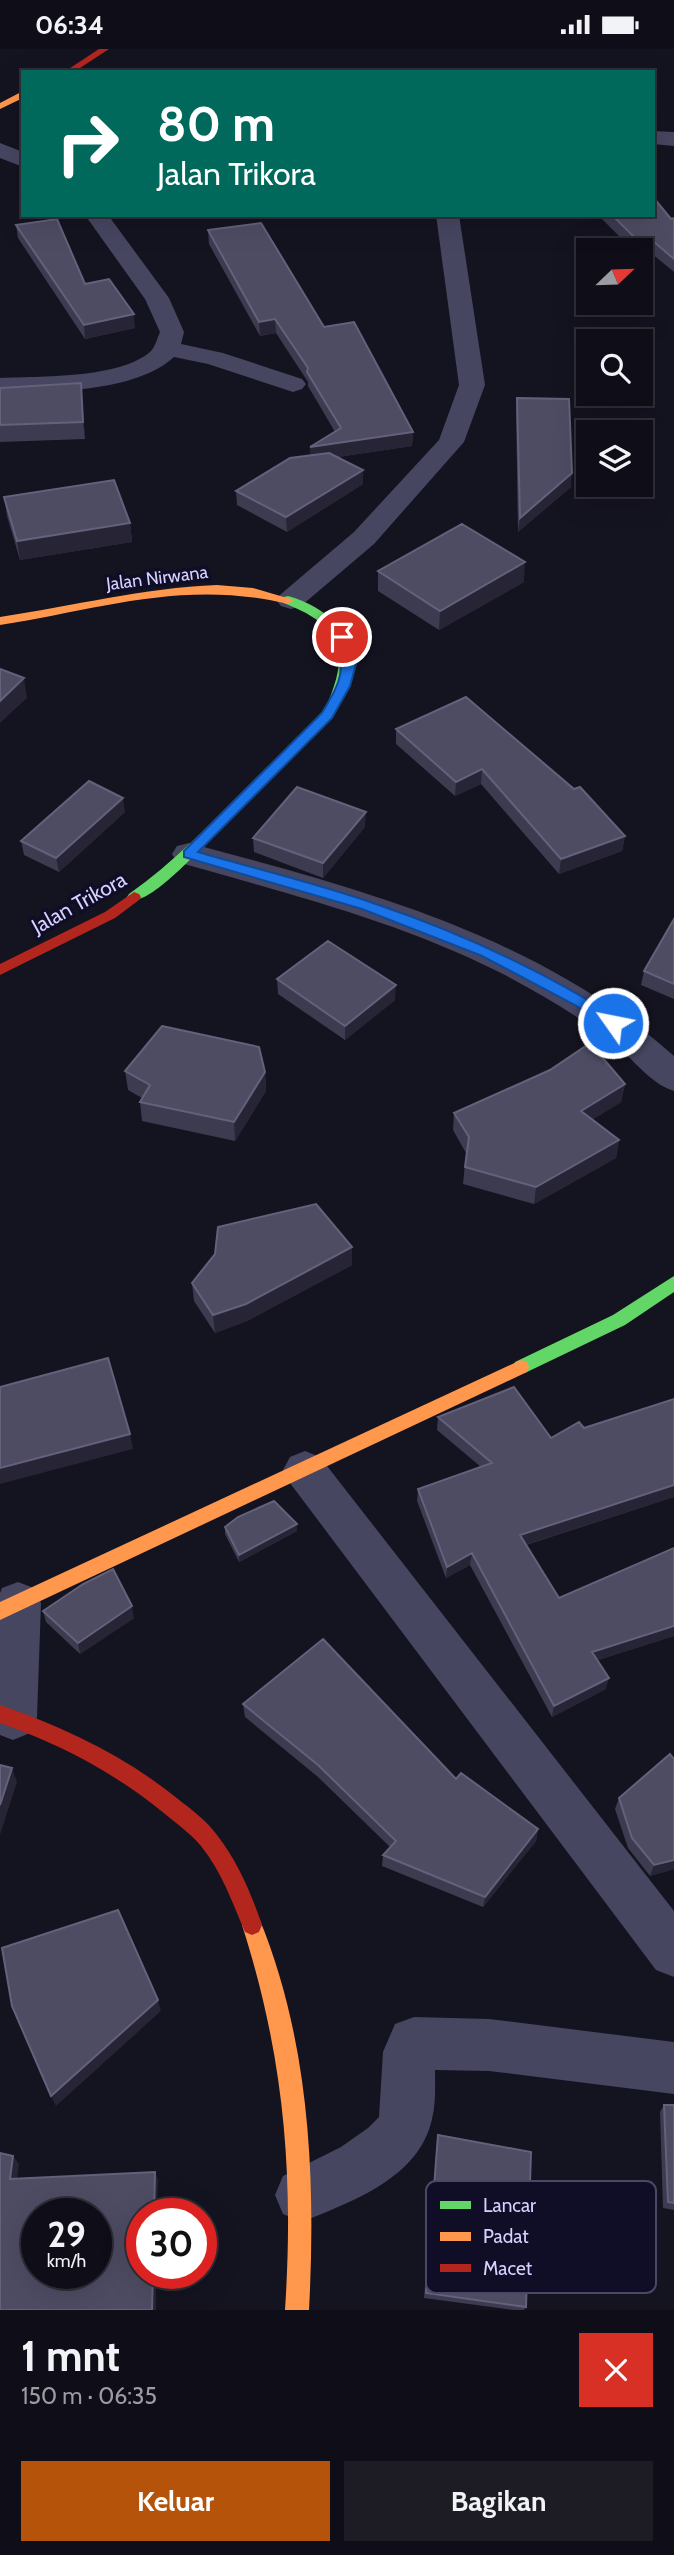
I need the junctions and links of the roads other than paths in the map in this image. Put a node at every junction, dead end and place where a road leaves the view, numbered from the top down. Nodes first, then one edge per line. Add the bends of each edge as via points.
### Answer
1 (105, 49) edge
2 (71, 70) edge
3 (21, 95) edge
4 (0, 106) edge
5 (655, 138) edge
6 (674, 139) edge
7 (0, 150) edge
8 (21, 159) edge
9 (97, 217) edge
10 (447, 217) edge
11 (166, 348) junction
12 (293, 384) dead end
13 (0, 386) edge
14 (291, 600) junction
15 (316, 611) joint
16 (0, 621) edge
17 (188, 854) junction
18 (0, 969) edge
19 (674, 1077) edge
20 (674, 1283) edge
21 (305, 1470) junction
22 (9, 1607) edge
23 (7, 1716) edge
24 (674, 1952) edge
25 (674, 2068) edge
26 (302, 2195) junction
27 (297, 2310) edge

1 - 2 street
3 - 4 street
5 - 6 street
7 - 8 street
9 - 11 street via 157,298 172,332
10 - 14 street via 472,385 451,442 364,538
11 - 12 street
11 - 13 street via 145,366 115,376
14 - 15 street, Jalan Nirwana
14 - 16 street, Jalan Nirwana via 252,589 224,589 141,597
15 - 17 street, Jalan Trikora via 342,637 349,664 344,686 327,715
17 - 18 street, Jalan Trikora via 110,915
17 - 19 street via 367,906 488,953 613,1023
20 - 21 street via 620,1320
21 - 22 street
21 - 24 street
22 - 23 street
23 - 26 street via 54,1732 166,1800 213,1844 246,1903 272,1986 289,2062
25 - 26 street via 489,2045 414,2043 409,2052 404,2124 363,2166
26 - 27 street

